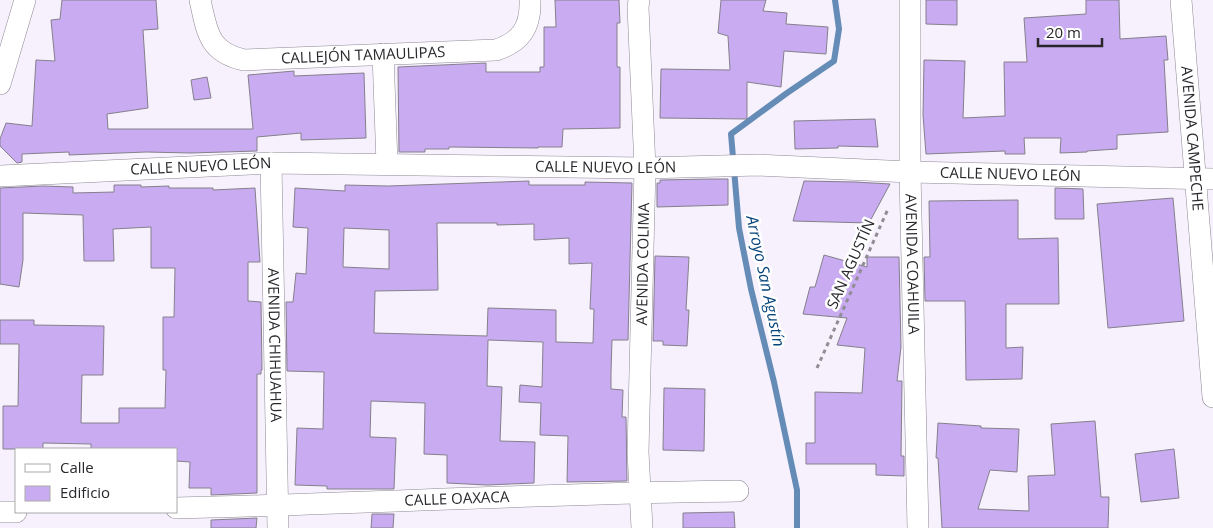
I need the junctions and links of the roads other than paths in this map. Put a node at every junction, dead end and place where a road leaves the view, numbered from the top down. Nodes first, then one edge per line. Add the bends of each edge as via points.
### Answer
1 (25, 0) edge
2 (200, 0) edge
3 (530, 0) edge
4 (639, 0) edge
5 (910, 0) edge
6 (1181, 0) edge
7 (384, 54) junction
8 (0, 84) edge
9 (271, 163) junction
10 (387, 164) junction
11 (645, 168) junction
12 (910, 172) junction
13 (0, 176) edge
14 (1204, 179) edge
15 (1213, 396) edge
16 (738, 491) dead end
17 (639, 492) junction
18 (278, 506) junction
19 (178, 508) edge
20 (0, 512) edge
21 (15, 512) edge
22 (278, 528) edge
23 (642, 528) edge
24 (918, 528) edge

1 - 8 street
2 - 7 street, CALLEJÓN TAMAULIPAS via 210,38 230,57 244,60
3 - 7 street, CALLEJÓN TAMAULIPAS via 526,27 508,46 496,50
4 - 11 street, AVENIDA COLIMA
5 - 12 street, AVENIDA COAHUILA
6 - 14 street, AVENIDA CAMPECHE
7 - 10 street
9 - 10 street, CALLE NUEVO LEÓN
9 - 13 street, CALLE NUEVO LEÓN
9 - 18 street, AVENIDA CHIHUAHUA
10 - 11 street, CALLE NUEVO LEÓN
11 - 12 street, CALLE NUEVO LEÓN via 759,165
11 - 17 street, AVENIDA COLIMA
12 - 14 street, CALLE NUEVO LEÓN
12 - 24 street, AVENIDA COAHUILA
14 - 15 street, AVENIDA CAMPECHE
16 - 17 street, CALLE OAXACA
17 - 18 street, CALLE OAXACA
17 - 23 street, AVENIDA COLIMA
18 - 19 street, CALLE OAXACA
18 - 22 street, AVENIDA CHIHUAHUA
20 - 21 street

